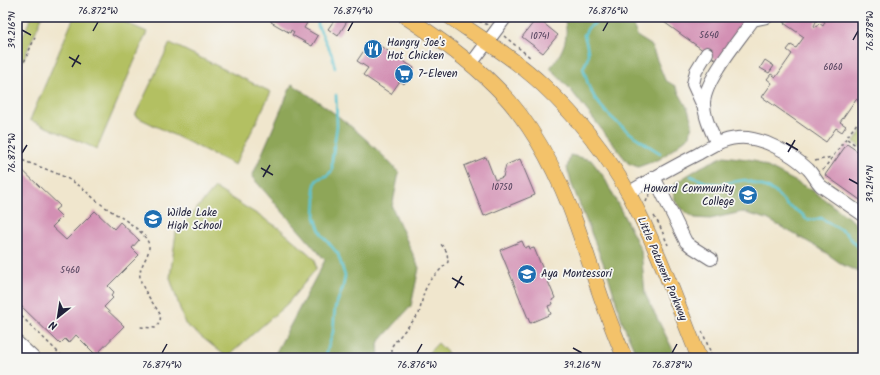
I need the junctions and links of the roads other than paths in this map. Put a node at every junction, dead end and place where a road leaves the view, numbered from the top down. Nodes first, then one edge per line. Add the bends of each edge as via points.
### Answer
1 (406, 17) edge
2 (450, 17) edge
3 (506, 17) edge
4 (768, 17) edge
5 (487, 43) junction
6 (707, 53) dead end
7 (471, 64) junction
8 (705, 111) junction
9 (717, 144) junction
10 (654, 177) junction
11 (628, 193) junction
12 (863, 215) edge
13 (711, 259) dead end
14 (17, 342) edge
15 (34, 358) edge
16 (624, 358) edge
17 (699, 358) edge

1 - 7 main road
2 - 5 main road, Little Patuxent Parkway
3 - 5 street
4 - 8 street via 753,20 720,66 707,92
5 - 7 street
5 - 11 main road, Little Patuxent Parkway via 542,84 565,107 606,158
6 - 8 street via 696,71 693,84
7 - 16 main road via 515,109 550,163 563,189
8 - 9 street
9 - 10 street
9 - 12 street via 739,137 755,139 787,154 810,170 821,186
10 - 11 street
10 - 13 street via 686,242
11 - 17 main road, Little Patuxent Parkway via 647,229
14 - 15 street

